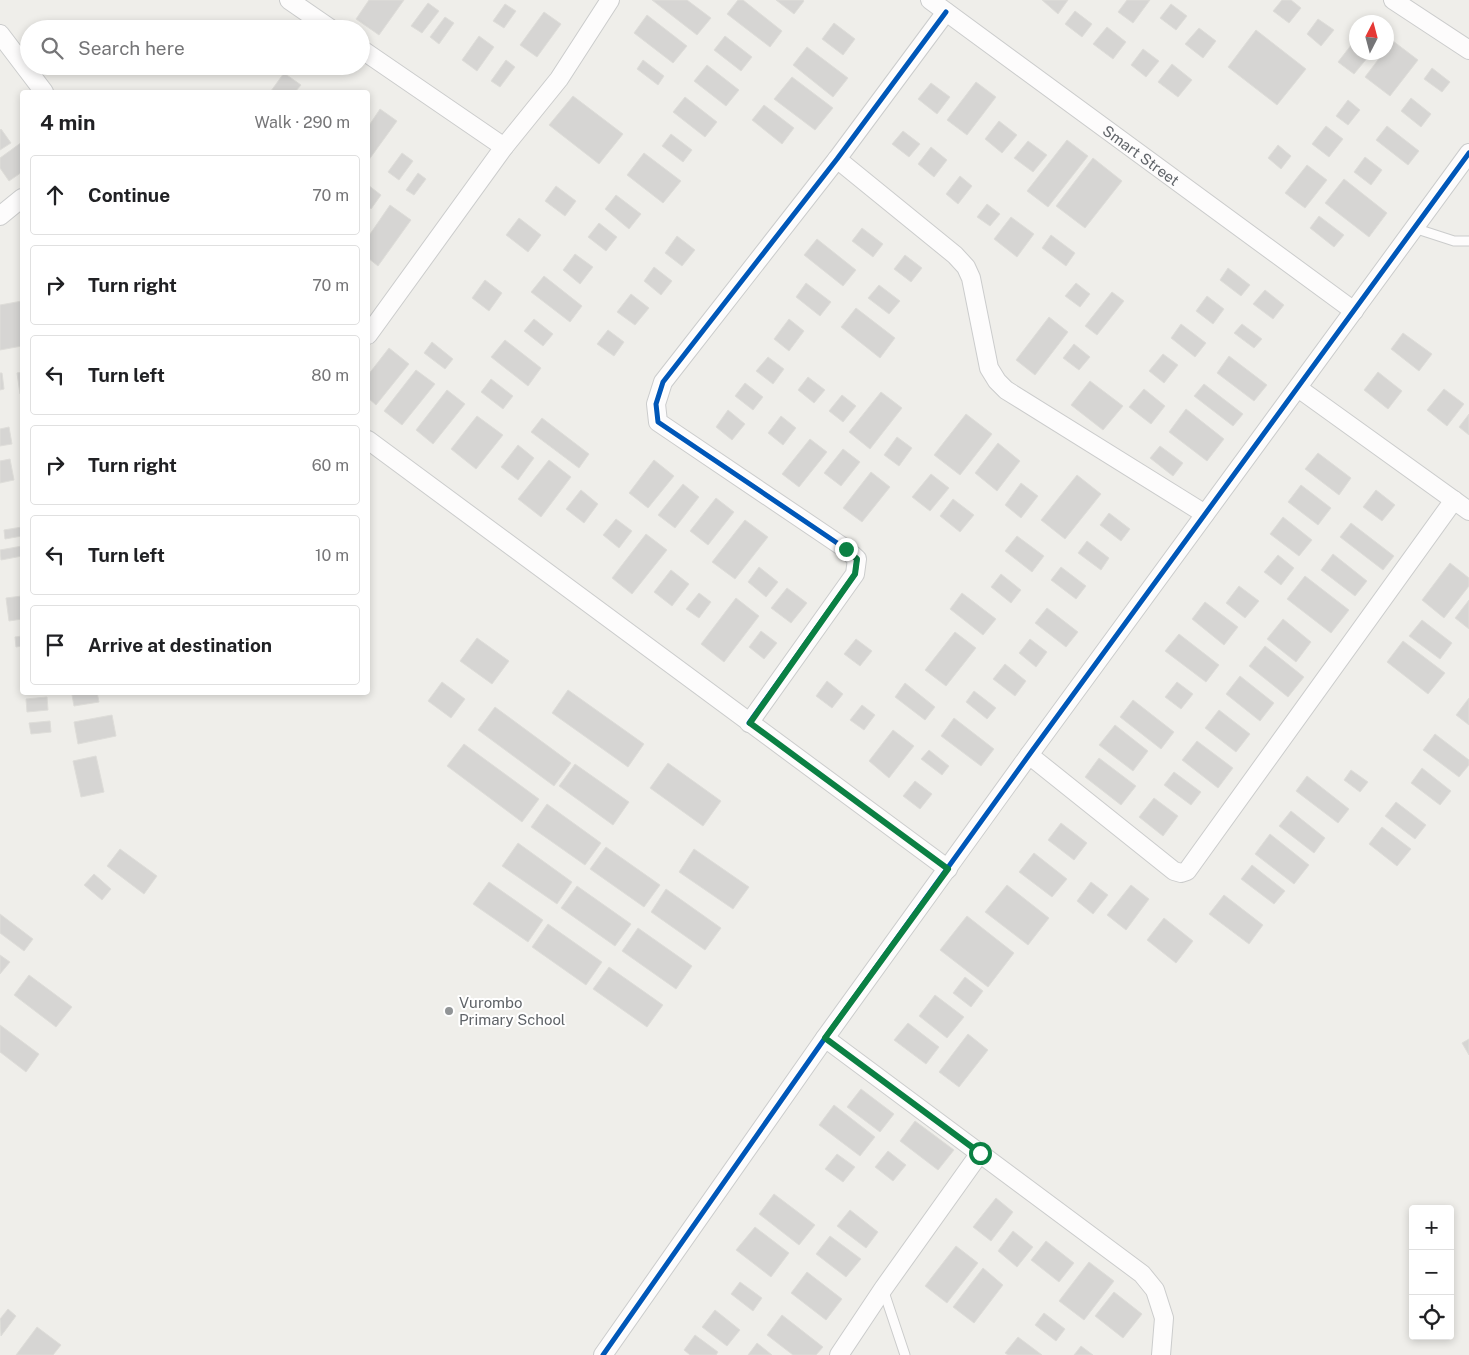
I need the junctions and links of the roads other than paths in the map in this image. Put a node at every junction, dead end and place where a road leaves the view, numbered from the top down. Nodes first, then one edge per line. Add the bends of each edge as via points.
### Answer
1 (289, 0) edge
2 (610, 0) edge
3 (930, 0) edge
4 (1393, 0) edge
5 (946, 12) junction
6 (318, 20) edge
7 (0, 34) edge
8 (1469, 50) edge
9 (370, 55) edge
10 (20, 60) edge
11 (31, 75) edge
12 (42, 90) edge
13 (504, 147) junction
14 (1469, 153) edge
15 (836, 160) junction
16 (20, 200) edge
17 (0, 216) edge
18 (1414, 228) junction
19 (1469, 241) edge
20 (1354, 311) junction
21 (370, 332) edge
22 (1298, 388) junction
23 (370, 441) edge
24 (1454, 500) junction
25 (1469, 511) edge
26 (1205, 514) junction
27 (750, 723) junction
28 (1029, 755) junction
29 (948, 869) junction
30 (825, 1038) junction
31 (980, 1153) junction
32 (883, 1289) junction
33 (603, 1355) edge
34 (839, 1355) edge
35 (905, 1355) edge
36 (1161, 1355) edge

1 - 6 street
2 - 13 street via 559,78
3 - 5 street, Smart Street
4 - 8 street
5 - 15 street
5 - 20 street, Smart Street
7 - 10 street
9 - 13 street
11 - 12 street
13 - 21 street
14 - 18 street
15 - 26 street via 966,267 989,368 1006,390
15 - 27 street via 663,382 656,404 658,422 857,559 855,574
16 - 17 street
18 - 19 lane via 1454,241
18 - 20 street
20 - 22 street
22 - 24 street
22 - 26 street
23 - 27 street
24 - 25 street
24 - 28 street via 1187,871 1174,871
26 - 28 street
27 - 29 street
28 - 29 street
29 - 30 street
30 - 31 street
30 - 33 street
31 - 32 street
31 - 36 street via 1142,1274 1155,1290 1164,1318
32 - 34 street
32 - 35 lane

